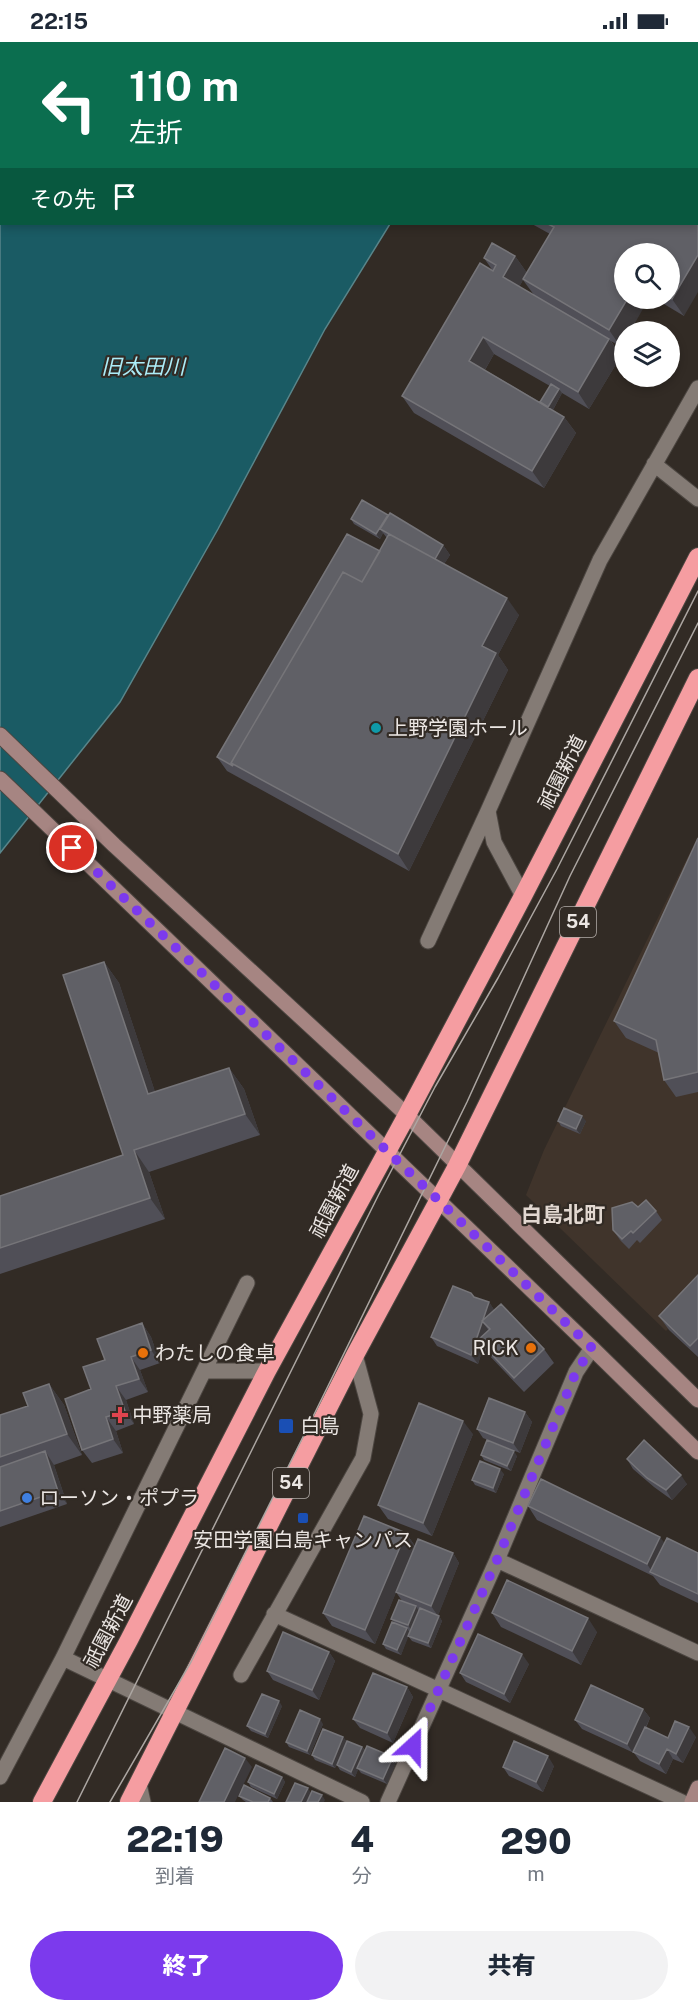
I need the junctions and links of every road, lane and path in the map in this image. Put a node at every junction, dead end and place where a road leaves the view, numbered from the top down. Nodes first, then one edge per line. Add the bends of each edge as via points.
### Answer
1 (698, 388) edge
2 (654, 464) junction
3 (698, 499) edge
4 (698, 557) edge
5 (698, 678) edge
6 (0, 735) edge
7 (0, 779) edge
8 (488, 811) junction
9 (523, 896) junction
10 (428, 941) dead end
11 (407, 1115) junction
12 (386, 1150) junction
13 (458, 1166) junction
14 (438, 1201) junction
15 (247, 1283) dead end
16 (592, 1348) junction
17 (355, 1355) junction
18 (204, 1371) junction
19 (267, 1371) junction
20 (698, 1400) edge
21 (698, 1452) edge
22 (497, 1560) junction
23 (274, 1614) junction
24 (698, 1653) edge
25 (63, 1658) junction
26 (241, 1675) dead end
27 (108, 1679) junction
28 (438, 1690) junction
29 (176, 1711) junction
30 (0, 1777) edge
31 (698, 1788) edge
32 (141, 1793) edge
33 (42, 1802) edge
34 (129, 1802) edge
35 (362, 1802) edge
36 (388, 1802) edge
37 (682, 1802) edge
38 (692, 1802) edge

1 - 2 street
2 - 3 street
2 - 8 street via 600,560
4 - 9 highway, 祇園新道
5 - 13 highway, 54
6 - 11 street
7 - 12 street
8 - 9 street via 494,842
8 - 10 street
9 - 11 highway, 祇園新道
11 - 12 highway, 祇園新道
11 - 13 street
12 - 14 street
12 - 19 highway, 祇園新道
13 - 14 highway, 54
13 - 20 street
14 - 16 street
14 - 17 highway, 54
15 - 18 street
16 - 21 street
16 - 22 street via 576,1372
17 - 23 street via 371,1414 363,1458
17 - 29 highway, 54
18 - 19 street
18 - 25 street
19 - 27 highway, 祇園新道
22 - 24 street
22 - 28 street
23 - 26 street
23 - 28 street
25 - 27 street
25 - 30 street
27 - 29 street
27 - 33 highway, 祇園新道
28 - 36 street
28 - 37 street
29 - 32 highway, 54
29 - 35 street
31 - 38 street
32 - 34 highway, 54

